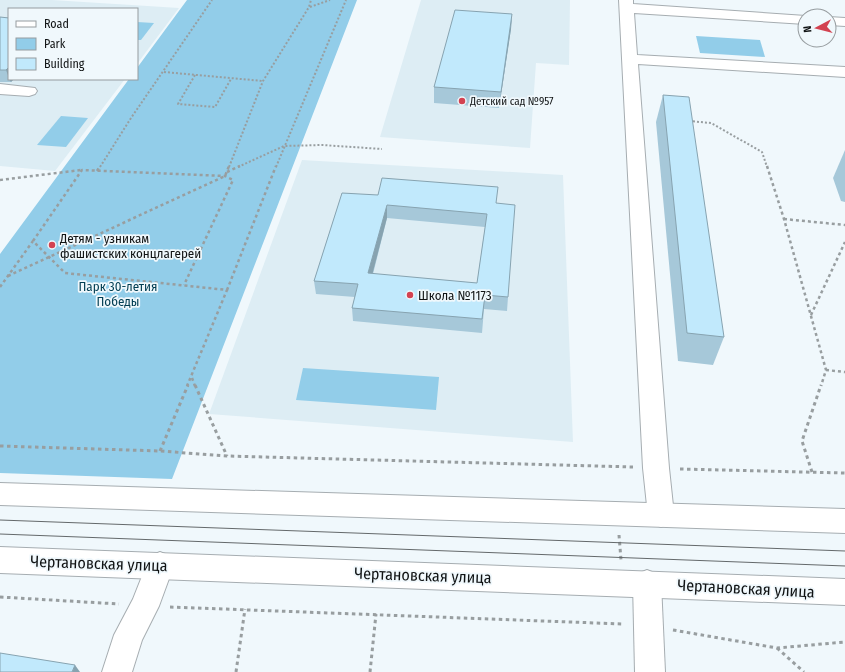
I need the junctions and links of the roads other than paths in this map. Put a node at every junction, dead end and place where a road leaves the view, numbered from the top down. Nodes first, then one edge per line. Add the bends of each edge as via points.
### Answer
1 (626, 4) edge
2 (797, 19) edge
3 (630, 59) junction
4 (845, 72) edge
5 (39, 80) edge
6 (0, 89) edge
7 (0, 494) edge
8 (661, 515) junction
9 (845, 521) edge
10 (0, 560) edge
11 (160, 565) junction
12 (647, 583) junction
13 (845, 592) edge
14 (117, 672) edge
15 (650, 672) edge

1 - 2 main road
1 - 3 main road
3 - 4 main road
3 - 8 main road
5 - 6 main road via 26,97
7 - 8 main road
8 - 9 main road
10 - 11 main road, Чертановская улица
11 - 12 main road, Чертановская улица
11 - 14 main road via 145,606 129,635
12 - 13 main road, Чертановская улица
12 - 15 main road

